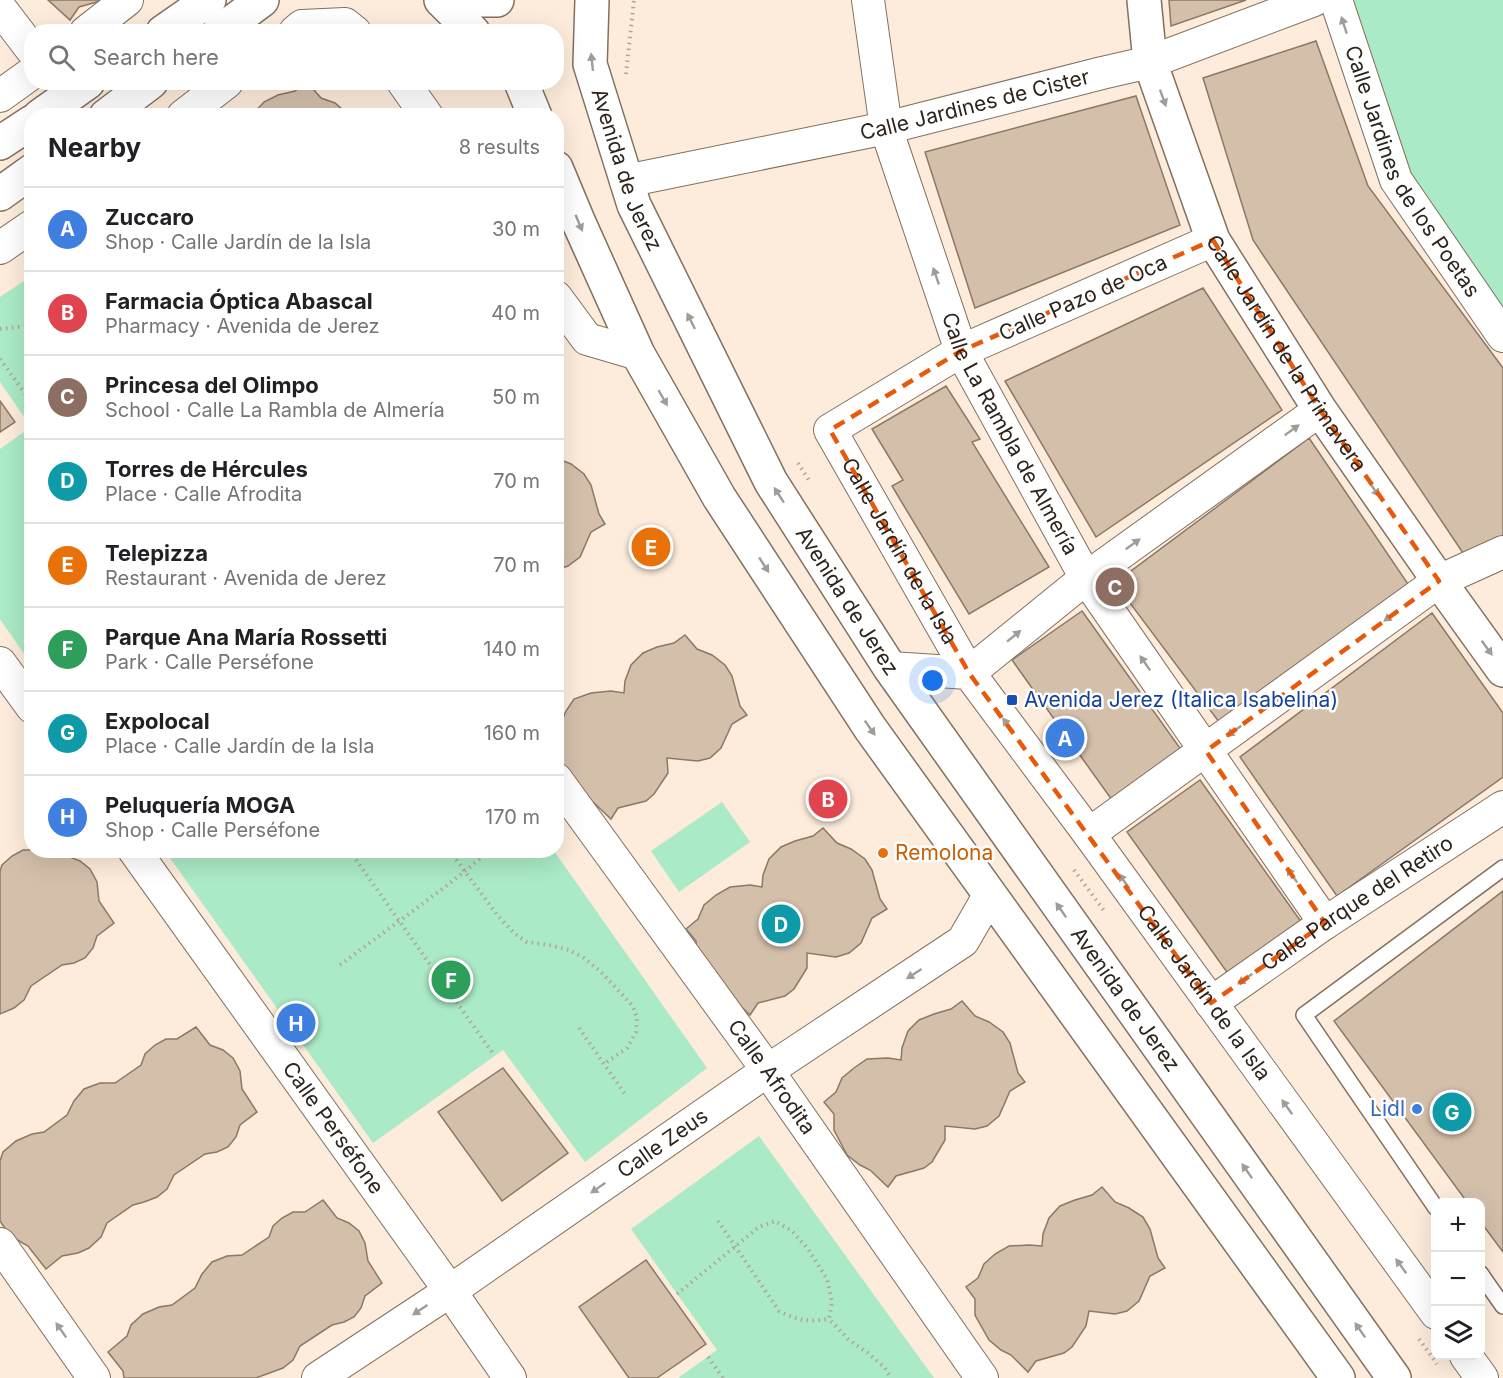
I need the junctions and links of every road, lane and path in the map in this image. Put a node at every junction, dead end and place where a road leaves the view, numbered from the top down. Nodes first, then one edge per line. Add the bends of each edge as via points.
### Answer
1 (127, 0) edge
2 (209, 0) edge
3 (262, 0) edge
4 (441, 0) edge
5 (465, 0) edge
6 (497, 0) edge
7 (592, 0) edge
8 (634, 0) edge
9 (868, 0) edge
10 (1144, 0) edge
11 (1314, 0) edge
12 (1336, 0) edge
13 (0, 8) edge
14 (96, 24) edge
15 (174, 24) edge
16 (230, 24) edge
17 (465, 24) edge
18 (24, 46) edge
19 (1150, 62) junction
20 (24, 66) edge
21 (625, 80) dead end
22 (77, 90) edge
23 (140, 90) edge
24 (217, 90) edge
25 (408, 90) edge
26 (524, 90) edge
27 (0, 96) edge
28 (51, 108) edge
29 (116, 108) edge
30 (193, 108) edge
31 (421, 108) edge
32 (532, 108) edge
33 (24, 127) edge
34 (886, 128) junction
35 (0, 143) edge
36 (24, 177) edge
37 (626, 181) junction
38 (564, 187) edge
39 (0, 194) edge
40 (24, 232) edge
41 (1213, 240) junction
42 (0, 248) edge
43 (564, 308) edge
44 (24, 326) edge
45 (0, 329) edge
46 (1503, 336) edge
47 (961, 351) junction
48 (638, 354) junction
49 (0, 359) edge
50 (24, 392) edge
51 (1320, 410) junction
52 (830, 430) joint
53 (796, 460) dead end
54 (815, 489) dead end
55 (1503, 552) edge
56 (1086, 578) junction
57 (1438, 581) junction
58 (0, 663) edge
59 (890, 668) junction
60 (1503, 670) edge
61 (969, 674) junction
62 (24, 696) edge
63 (1206, 751) junction
64 (564, 790) edge
65 (1503, 807) edge
66 (1089, 834) junction
67 (140, 858) edge
68 (355, 858) edge
69 (455, 858) edge
70 (481, 858) edge
71 (1503, 868) edge
72 (465, 871) junction
73 (990, 894) junction
74 (399, 921) junction
75 (1325, 923) junction
76 (340, 965) dead end
77 (1211, 1003) junction
78 (579, 1028) dead end
79 (494, 1055) dead end
80 (604, 1064) junction
81 (767, 1071) junction
82 (627, 1097) dead end
83 (1431, 1201) edge
84 (718, 1221) dead end
85 (0, 1244) edge
86 (735, 1246) junction
87 (1485, 1280) edge
88 (450, 1291) junction
89 (677, 1294) dead end
90 (1431, 1306) edge
91 (1503, 1306) edge
92 (830, 1319) junction
93 (708, 1357) dead end
94 (1469, 1360) edge
95 (94, 1378) edge
96 (318, 1378) edge
97 (510, 1378) edge
98 (723, 1378) edge
99 (891, 1378) edge
100 (982, 1378) edge
101 (1338, 1378) edge
102 (1394, 1378) edge
103 (1482, 1378) edge

1 - 14 street
2 - 15 main road
3 - 16 main road
4 - 17 main road
5 - 6 main road
37 -> 7 main road, Avenida de Jerez via 590,64
8 - 21 path
9 - 34 street, Calle La Rambla de Almería
10 - 19 main road, Calle Jardín de la Primavera
11 - 19 street, Calle Jardines de Cister
46 -> 12 street, Calle Jardines de los Poetas via 1396,180
13 - 18 street
19 - 34 street, Calle Jardines de Cister
19 -> 41 main road, Calle Jardín de la Primavera
20 - 27 street
22 - 28 main road
23 - 29 main road
24 - 30 street
25 - 31 street
26 - 32 main road
33 - 35 main road
34 - 37 street, Calle Jardines de Cister
47 -> 34 street, Calle La Rambla de Almería
36 - 39 main road
59 -> 37 main road, Avenida de Jerez via 771,482 634,205
38 -> 48 main road
40 - 42 street
41 - 47 street, Calle Pazo de Oca
41 - 51 main road, Calle Jardín de la Primavera
43 - 48 street via 587,339
44 - 45 path
47 - 52 street, Calle Pazo de Oca
47 - 56 street, Calle La Rambla de Almería
48 -> 73 main road via 719,497 863,718
49 - 50 path
56 -> 51 street
51 -> 57 main road, Calle Jardín de la Primavera
52 - 61 street, Calle Jardín de la Isla
53 - 54 path
55 - 57 street
61 -> 56 street
63 -> 56 street, Calle La Rambla de Almería
57 -> 60 main road, Calle Jardín de la Primavera
57 -> 63 street
58 - 62 street
59 - 61 street, Calle Jardín de la Isla
102 -> 59 main road, Avenida de Jerez
66 -> 61 street, Calle Jardín de la Isla
63 - 66 street
75 -> 63 street, Calle La Rambla de Almería
64 - 81 street, Calle Afrodita
65 - 75 street, Calle Parque del Retiro
77 -> 66 street, Calle Jardín de la Isla
67 - 88 street, Calle Perséfone
68 - 74 path
69 - 72 path
70 - 72 path
71 - 83 lane via 1304,1015
72 - 74 path
72 - 80 path via 515,934 527,942 569,950 584,958 632,1005 637,1017 636,1032 627,1048
73 -> 81 street, Calle Zeus via 963,941
73 - 101 main road
74 - 76 path
74 - 79 path
75 -> 77 street, Calle Parque del Retiro
90 -> 77 street, Calle Jardín de la Isla
78 - 80 path
80 - 82 path
81 -> 88 street, Calle Zeus
81 - 100 street, Calle Afrodita
84 - 86 path
95 -> 85 street
86 - 89 path
86 - 92 path via 779,1311 795,1319
86 - 92 path via 759,1227 775,1221 792,1231 827,1279 832,1302
87 - 91 lane
88 -> 96 street, Calle Zeus
88 - 97 street, Calle Perséfone
92 - 99 path via 849,1340 885,1368
93 - 98 path
94 - 103 street

